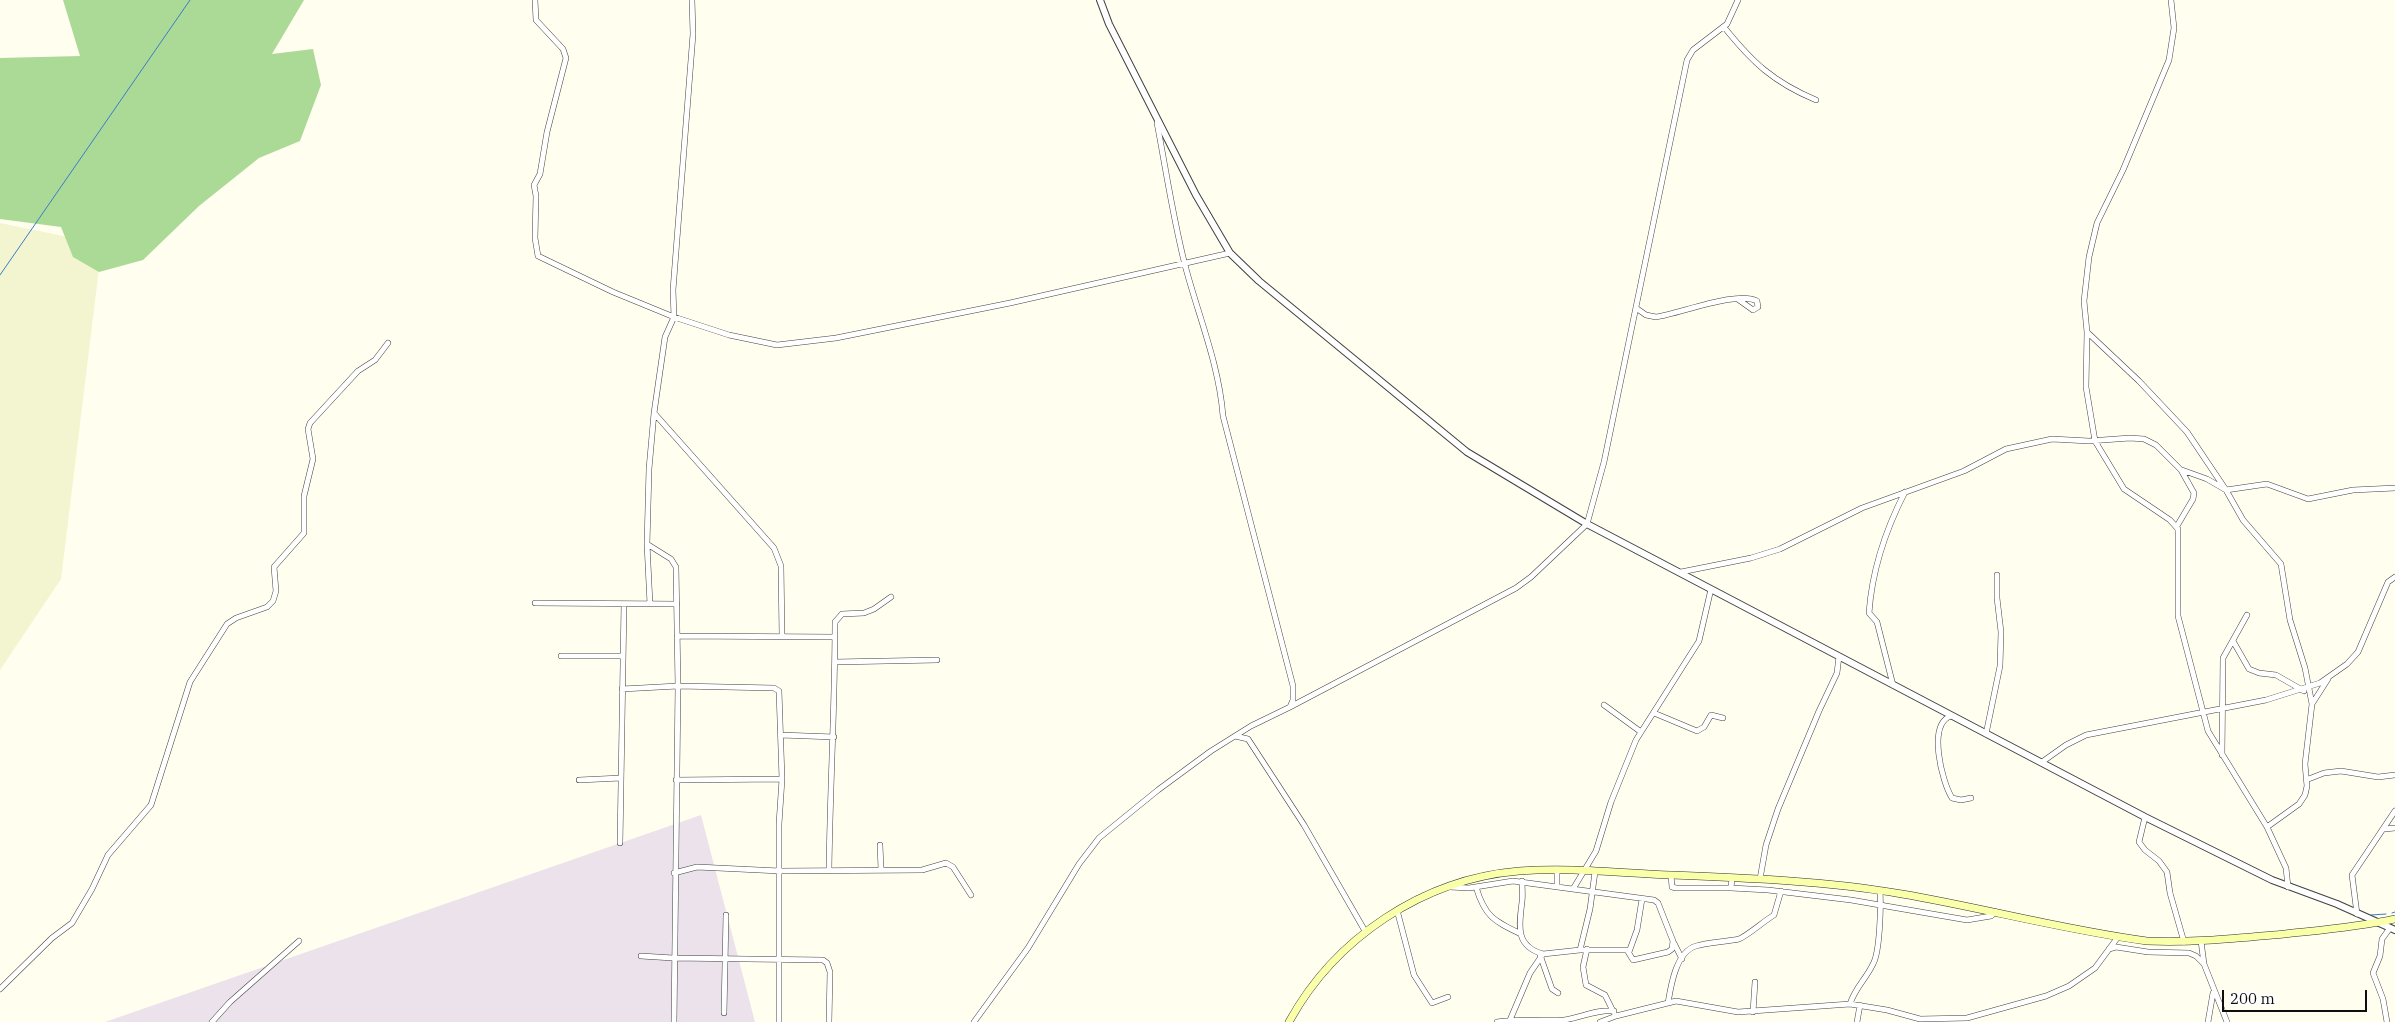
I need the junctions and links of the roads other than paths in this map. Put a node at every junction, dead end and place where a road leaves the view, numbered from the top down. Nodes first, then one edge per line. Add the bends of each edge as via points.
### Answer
1 (535, 0) edge
2 (692, 0) edge
3 (1100, 0) edge
4 (1738, 0) edge
5 (2171, 0) edge
6 (1724, 27) junction
7 (1816, 100) dead end
8 (1156, 112) junction
9 (1230, 253) junction
10 (1184, 262) junction
11 (1740, 300) dead end
12 (1636, 308) junction
13 (674, 317) junction
14 (2087, 332) junction
15 (388, 344) dead end
16 (654, 413) junction
17 (2095, 441) junction
18 (2181, 470) junction
19 (2395, 488) edge
20 (2226, 490) junction
21 (1905, 492) junction
22 (1586, 524) junction
23 (2177, 526) junction
24 (647, 544) junction
25 (1681, 572) junction
26 (1997, 575) dead end
27 (2395, 577) edge
28 (1712, 589) junction
29 (891, 597) dead end
30 (535, 602) dead end
31 (624, 604) junction
32 (650, 604) junction
33 (677, 604) junction
34 (2248, 615) dead end
35 (677, 636) junction
36 (782, 636) junction
37 (835, 636) junction
38 (2233, 641) junction
39 (561, 656) dead end
40 (623, 656) junction
41 (1839, 656) junction
42 (937, 660) dead end
43 (835, 662) junction
44 (2328, 678) junction
45 (1893, 685) junction
46 (678, 686) junction
47 (2309, 687) junction
48 (622, 689) junction
49 (2302, 690) junction
50 (2311, 698) junction
51 (2312, 704) junction
52 (1604, 705) dead end
53 (1290, 707) junction
54 (2224, 708) junction
55 (2203, 712) junction
56 (1654, 714) junction
57 (1951, 716) junction
58 (1723, 718) dead end
59 (1251, 726) junction
60 (1641, 732) junction
61 (1986, 734) junction
62 (781, 735) junction
63 (1235, 736) junction
64 (834, 737) junction
65 (1248, 739) junction
66 (2222, 755) junction
67 (2042, 762) junction
68 (2395, 775) edge
69 (621, 778) junction
70 (782, 779) junction
71 (579, 780) dead end
72 (676, 780) junction
73 (2306, 780) junction
74 (1971, 798) dead end
75 (2395, 811) edge
76 (2145, 817) junction
77 (2267, 827) junction
78 (2395, 828) edge
79 (2385, 829) junction
80 (620, 843) dead end
81 (880, 844) dead end
82 (881, 869) junction
83 (829, 870) junction
84 (1556, 870) junction
85 (780, 871) junction
86 (1583, 872) junction
87 (1595, 872) junction
88 (674, 873) junction
89 (1671, 875) junction
90 (1732, 878) junction
91 (1760, 880) junction
92 (1522, 882) junction
93 (1448, 886) junction
94 (1556, 886) junction
95 (1476, 887) junction
96 (2288, 887) junction
97 (1732, 888) junction
98 (1573, 889) junction
99 (1781, 891) junction
100 (1880, 891) junction
101 (1593, 892) junction
102 (971, 895) dead end
103 (1642, 899) junction
104 (1881, 906) junction
105 (1397, 910) junction
106 (1996, 912) junction
107 (2357, 914) junction
108 (726, 915) dead end
109 (2395, 919) edge
110 (2378, 923) junction
111 (2393, 929) edge
112 (1365, 932) junction
113 (1521, 934) junction
114 (2118, 937) junction
115 (299, 941) dead end
116 (1673, 941) junction
117 (2201, 941) junction
118 (2184, 942) junction
119 (1587, 949) junction
120 (2108, 949) junction
121 (1580, 950) junction
122 (1629, 952) junction
123 (1542, 955) junction
124 (641, 956) dead end
125 (673, 958) junction
126 (1682, 958) junction
127 (725, 959) junction
128 (779, 959) junction
129 (2204, 964) junction
130 (1755, 982) dead end
131 (0, 989) edge
132 (2213, 992) junction
133 (1558, 993) dead end
134 (1448, 997) dead end
135 (1668, 1002) junction
136 (1850, 1004) junction
137 (1860, 1005) junction
138 (1753, 1012) junction
139 (724, 1013) dead end
140 (1615, 1014) junction
141 (1510, 1020) junction
142 (212, 1022) edge
143 (674, 1022) edge
144 (779, 1022) edge
145 (829, 1022) edge
146 (974, 1022) edge
147 (1289, 1022) edge
148 (1497, 1022) edge
149 (1600, 1022) edge
150 (1857, 1022) edge
151 (2208, 1022) edge
152 (2228, 1022) edge
153 (2387, 1022) edge

1 - 13 street via 536,20 563,49 566,58 540,174 534,185 534,238 538,256
2 - 13 street via 693,34 673,290
3 - 8 street
4 - 6 street
5 - 14 street via 2174,28 2169,60 2094,233 2084,293
6 - 7 street via 1766,74
6 - 12 street via 1693,50 1687,60
8 - 9 street via 1196,195
8 - 10 street
9 - 10 street
9 - 22 street via 1466,452
10 - 13 street via 1010,303 792,344 758,342
10 - 53 street via 1218,376 1232,454 1292,686
11 - 12 street via 1720,301 1656,316 1646,315
12 - 22 street via 1604,462
13 - 16 street via 665,337
14 - 17 street via 2086,387
14 - 20 street via 2187,432
15 - 131 street via 310,423 313,459 304,496 304,533 274,567 276,591 273,601 227,624 196,671 186,690 151,805 108,855 72,923
16 - 24 street
16 - 36 street via 774,548 781,566
17 - 18 street via 2144,439 2163,450
17 - 21 street via 2052,439 2012,447 1964,471
17 - 23 street via 2124,489
18 - 20 street
18 - 23 street via 2194,496
19 - 20 street via 2353,490 2308,499 2267,484
20 - 47 street via 2243,520 2280,564 2290,620
21 - 25 street via 1862,508 1780,549
21 - 45 street via 1885,533 1873,576 1869,614 1877,622
22 - 25 street
22 - 53 street via 1516,588
23 - 55 street via 2180,538 2178,616
24 - 32 street
24 - 33 street via 671,559 676,567
25 - 28 street
26 - 61 street via 2000,666
27 - 44 street via 2388,582 2358,652
28 - 41 street
28 - 56 street via 1699,641
29 - 37 street via 874,609 848,612 838,617
30 - 31 street
31 - 32 street
31 - 40 street
32 - 33 street
33 - 35 street
34 - 38 street
35 - 36 street
35 - 46 street
36 - 37 street
37 - 43 street
38 - 49 street via 2249,669 2276,675
38 - 54 street via 2223,658
39 - 40 street
40 - 48 street
41 - 45 street
41 - 91 street via 1837,673 1778,809 1766,845
42 - 43 street
43 - 64 street
44 - 47 street
44 - 51 street
45 - 57 street
46 - 48 street
46 - 62 street via 774,688 780,695
46 - 72 street
47 - 49 street
47 - 50 street
48 - 69 street
49 - 50 street
49 - 54 street
50 - 51 street
51 - 73 street
52 - 60 street
53 - 59 street
54 - 55 street
54 - 66 street
55 - 66 street via 2211,737
55 - 67 street via 2086,735
56 - 58 street via 1697,731 1704,727 1711,715
56 - 60 street
57 - 61 street
57 - 74 street via 1944,720 1939,731 1940,764 1952,798
59 - 63 street
59 - 65 street
60 - 86 street via 1614,794 1596,851
61 - 67 street
62 - 64 street
62 - 70 street
63 - 65 street
63 - 146 street via 1180,773 1099,838 1079,864 1028,948
64 - 83 street
65 - 112 street via 1304,825
66 - 77 street
67 - 76 street
68 - 73 street via 2378,777 2341,771
69 - 71 street
69 - 80 street
70 - 72 street
70 - 85 street
72 - 88 street
73 - 77 street via 2307,790 2299,804
75 - 79 street
76 - 96 street
76 - 118 street via 2140,842 2167,872
77 - 96 street via 2286,868
78 - 79 street
79 - 107 street via 2352,875
81 - 82 street
82 - 83 street
82 - 102 street via 922,870 946,863 953,867
83 - 85 street
84 - 86 main road
84 - 93 main road via 1499,874
84 - 94 street
85 - 88 street via 696,867
85 - 128 street
86 - 87 main road
86 - 98 street
87 - 89 main road
87 - 101 street
88 - 125 street
89 - 90 main road
89 - 97 street via 1672,887 1676,888
90 - 91 main road
90 - 97 street
91 - 100 main road
92 - 94 street
92 - 95 street via 1498,882
92 - 113 street
93 - 95 street
93 - 105 main road
94 - 98 street
95 - 113 street via 1486,913
96 - 107 street
97 - 99 street
98 - 101 street
99 - 104 street
99 - 126 street via 1774,915 1746,936 1694,946
100 - 104 street
100 - 106 main road
101 - 103 street
101 - 121 street
103 - 116 street via 1656,901
103 - 122 street via 1637,930
104 - 106 street via 1967,920 1991,916
104 - 136 street via 1875,962 1854,992
105 - 112 main road
105 - 134 street via 1414,975 1432,1004
106 - 114 main road
107 - 110 street
108 - 127 street
109 - 110 main road
110 - 111 street
110 - 117 main road
111 - 153 street via 2382,939 2373,974 2383,999
112 - 147 main road via 1322,973
113 - 123 street via 1525,944
114 - 118 main road
114 - 120 street
115 - 142 street
116 - 122 street via 1672,950 1648,958 1633,960
116 - 126 street
117 - 118 main road
117 - 129 street
119 - 121 street
119 - 122 street
119 - 140 street via 1583,967 1586,985 1605,995
120 - 129 street via 2190,953
120 - 137 street via 2095,968 2069,986 1983,1015 1920,1019
121 - 123 street
123 - 133 street via 1552,989
123 - 141 street via 1530,973
124 - 125 street
125 - 127 street
125 - 143 street
126 - 135 street via 1672,979
127 - 128 street
127 - 139 street
128 - 144 street
128 - 145 street via 823,960 827,963 830,972
129 - 132 street
130 - 138 street
132 - 151 street
132 - 152 street
135 - 138 street
135 - 140 street
136 - 137 street
136 - 138 street
137 - 150 street
140 - 141 street via 1599,1012 1563,1020
140 - 149 street
141 - 148 street

